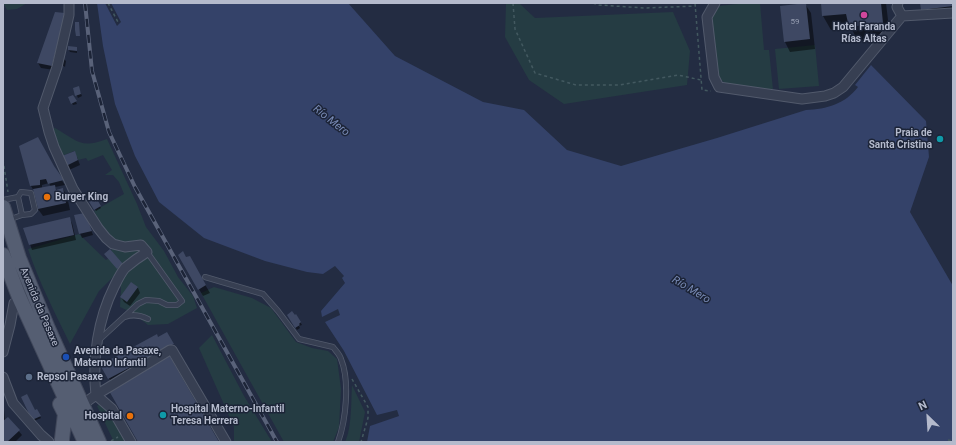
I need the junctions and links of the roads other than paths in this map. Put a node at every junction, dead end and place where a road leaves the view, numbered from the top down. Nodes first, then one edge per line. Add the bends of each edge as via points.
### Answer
1 (69, 3) edge
2 (715, 3) edge
3 (898, 3) edge
4 (953, 12) edge
5 (902, 16) junction
6 (18, 197) junction
7 (3, 200) edge
8 (3, 207) edge
9 (22, 215) junction
10 (6, 221) junction
11 (147, 252) junction
12 (3, 255) edge
13 (3, 273) edge
14 (205, 277) dead end
15 (14, 303) junction
16 (122, 318) junction
17 (148, 319) dead end
18 (98, 341) junction
19 (3, 352) edge
20 (3, 377) edge
21 (96, 395) junction
22 (82, 405) junction
23 (50, 442) edge
24 (62, 442) edge
25 (85, 442) edge
26 (99, 442) edge
27 (131, 442) edge
28 (226, 442) edge
29 (338, 442) edge

1 - 11 street via 69,15 57,67 43,108 54,147 73,189 106,238 113,244 125,247 141,245
2 - 5 street via 707,17 714,77 719,87 802,99 824,96 843,87
3 - 5 street via 897,7
4 - 5 street
6 - 7 lane
6 - 9 lane
6 - 9 lane via 21,192 31,193 35,210 31,214
8 - 10 main road, Avenida da Pasaxe
9 - 10 lane
10 - 22 main road, Avenida da Pasaxe via 18,258
11 - 16 lane via 182,300 177,305 146,300
11 - 18 street via 133,261 118,280 106,302
12 - 25 main road, Avenida da Pasaxe
13 - 15 main road
14 - 29 lane via 263,294 299,339 333,347 341,358 346,374 343,430
15 - 19 street
15 - 24 main road via 65,414
16 - 17 lane via 130,314
16 - 18 lane
18 - 21 street
20 - 23 street via 13,403
21 - 22 street
21 - 27 street via 112,409
21 - 28 street via 172,350
22 - 26 main road, Avenida da Pasaxe

